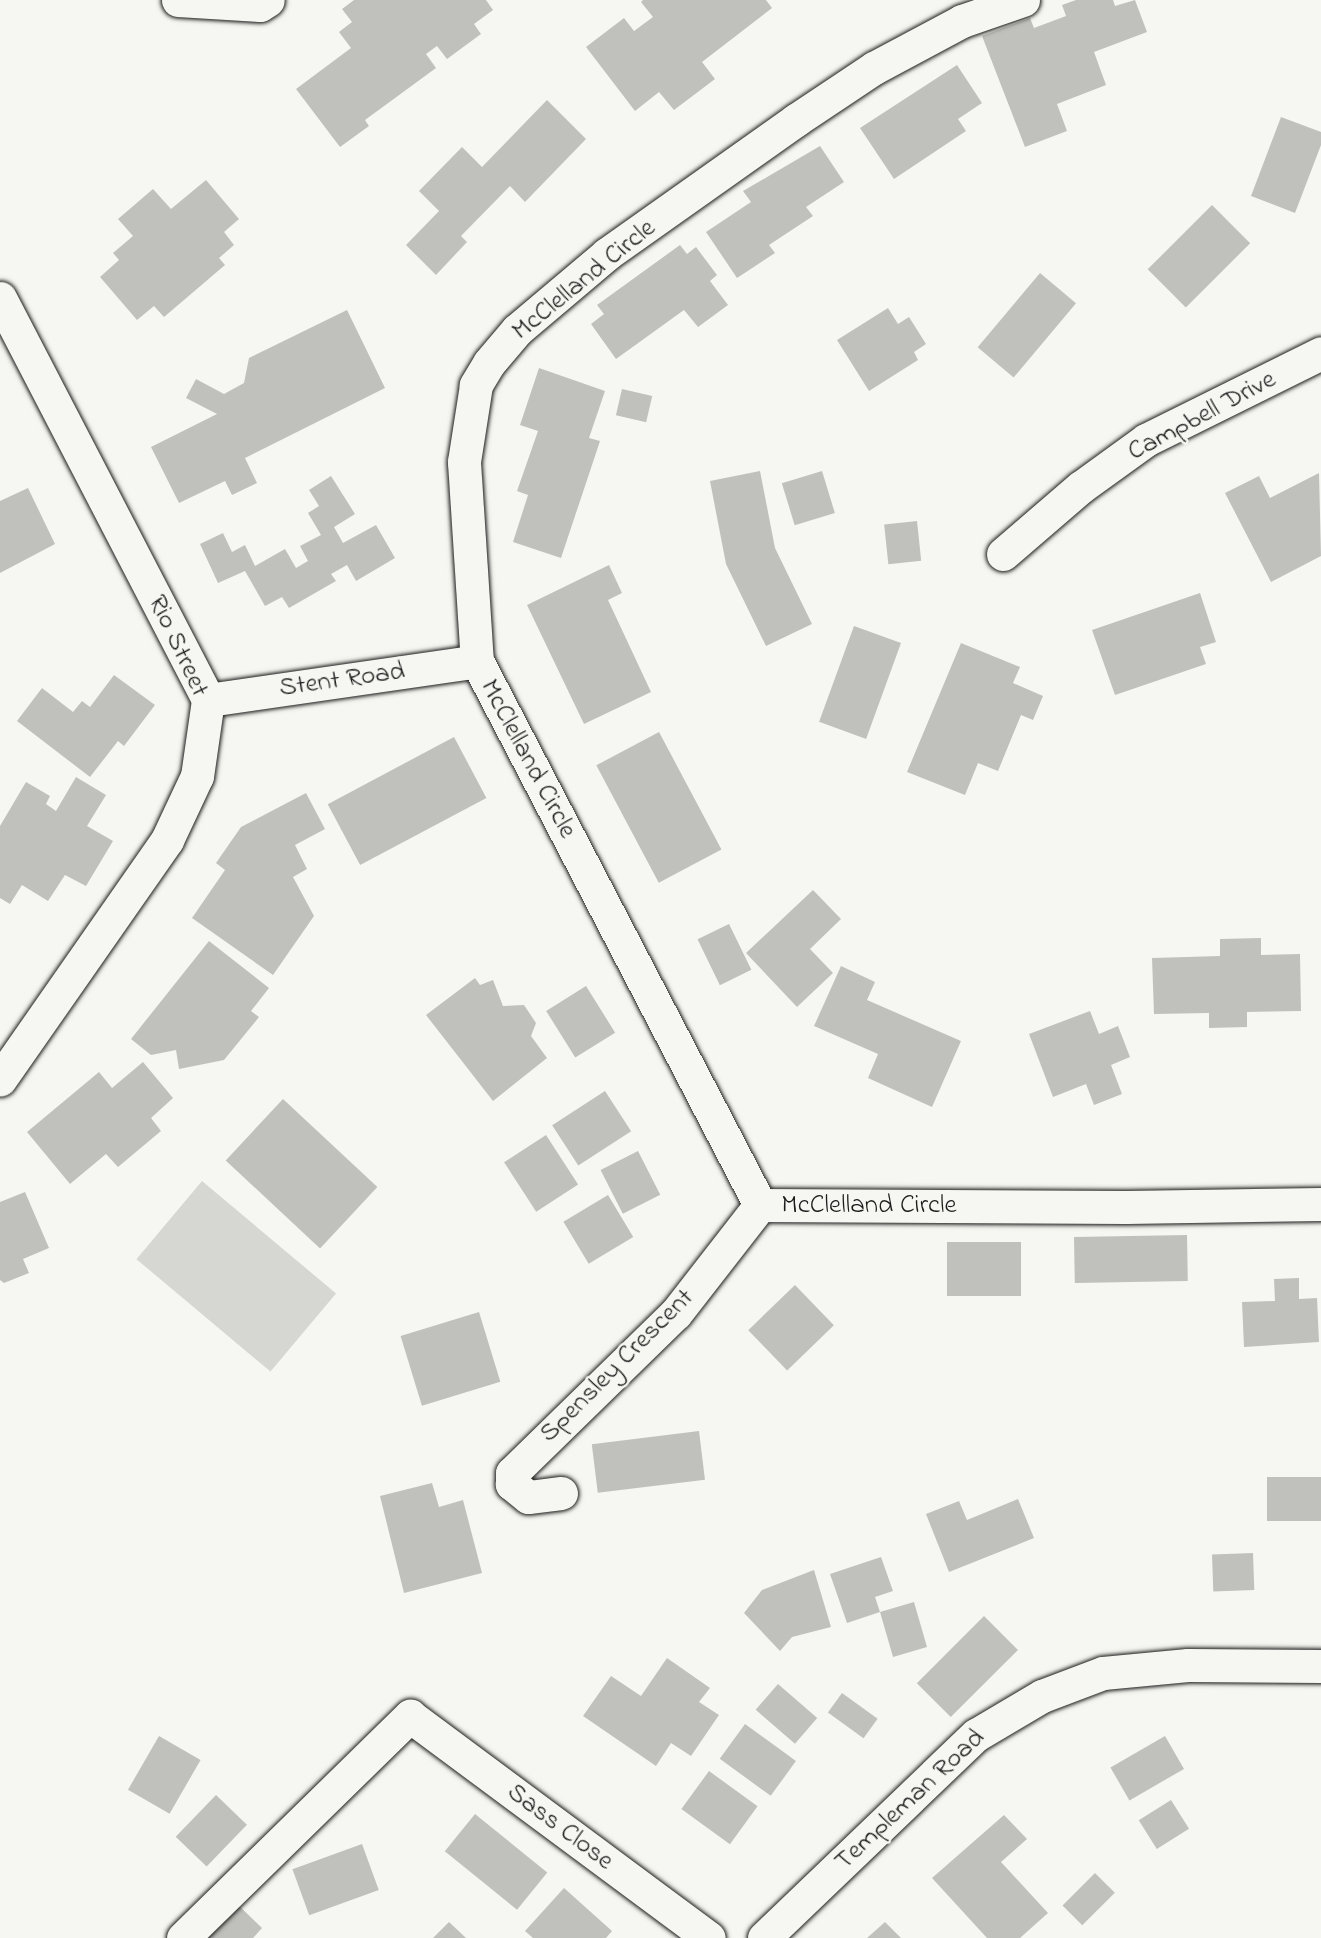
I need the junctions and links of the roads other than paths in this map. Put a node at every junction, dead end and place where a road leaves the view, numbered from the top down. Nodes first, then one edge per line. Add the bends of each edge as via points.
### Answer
1 (178, 0) edge
2 (268, 0) edge
3 (1023, 0) edge
4 (0, 297) edge
5 (1321, 352) edge
6 (1003, 554) dead end
7 (477, 661) junction
8 (208, 700) junction
9 (0, 1079) edge
10 (1321, 1204) edge
11 (760, 1205) junction
12 (561, 1494) dead end
13 (1321, 1665) edge
14 (183, 1938) edge
15 (709, 1938) edge
16 (764, 1938) edge

1 - 2 street via 260,5
3 - 7 street, McClelland Circle via 962,21 874,68 796,120 608,254 517,330 489,363 476,385 464,462
4 - 8 street, Rio Street
5 - 6 street, Campbell Drive via 1146,440 1081,487
7 - 8 street, Stent Road
7 - 11 street, McClelland Circle
8 - 9 street, Rio Street via 197,776 167,840
10 - 11 street, McClelland Circle
11 - 12 street, Spensley Crescent via 676,1313 512,1473 512,1484 528,1497
13 - 16 street, Templeman Road via 1188,1665 1103,1673 1042,1696 976,1735
14 - 15 street, Sass Close via 410,1716

